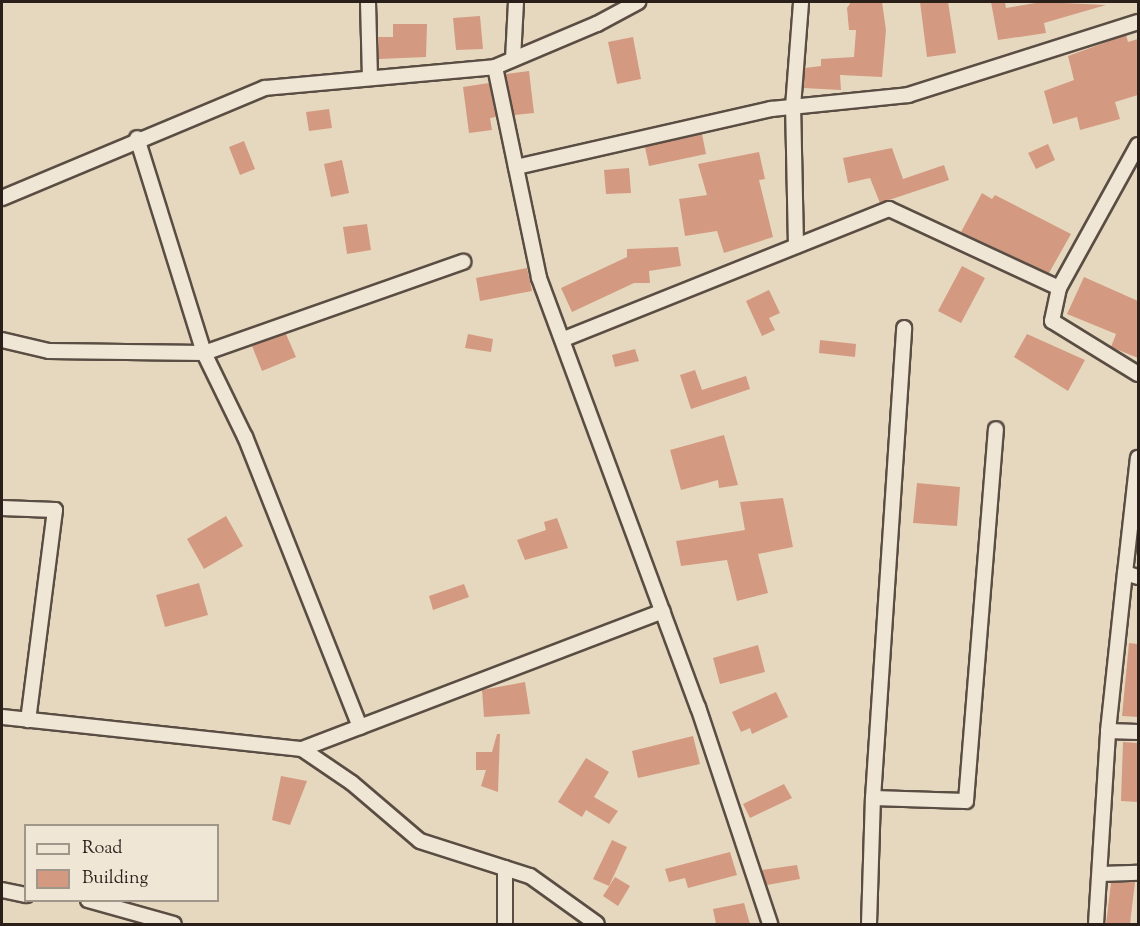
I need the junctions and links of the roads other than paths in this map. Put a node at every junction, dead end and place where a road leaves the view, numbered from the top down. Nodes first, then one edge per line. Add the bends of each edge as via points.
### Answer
1 (369, 2) edge
2 (516, 2) edge
3 (638, 2) edge
4 (801, 2) edge
5 (1138, 22) edge
6 (513, 59) junction
7 (495, 67) junction
8 (370, 78) junction
9 (793, 107) junction
10 (137, 138) junction
11 (1138, 145) edge
12 (516, 167) junction
13 (2, 198) edge
14 (796, 246) junction
15 (463, 262) dead end
16 (1059, 288) junction
17 (904, 328) dead end
18 (564, 339) junction
19 (2, 340) edge
20 (204, 353) junction
21 (1138, 374) edge
22 (996, 429) dead end
23 (1138, 458) edge
24 (2, 508) edge
25 (1132, 575) edge
26 (663, 611) junction
27 (2, 717) edge
28 (28, 720) junction
29 (360, 727) junction
30 (1108, 731) junction
31 (1138, 732) edge
32 (302, 749) junction
33 (873, 798) junction
34 (505, 868) junction
35 (1138, 873) edge
36 (1101, 874) junction
37 (2, 890) edge
38 (24, 895) edge
39 (95, 902) edge
40 (174, 924) edge
41 (505, 924) edge
42 (597, 924) edge
43 (770, 924) edge
44 (869, 924) edge
45 (1096, 924) edge

1 - 8 street
2 - 6 street
3 - 6 street
4 - 9 street
5 - 9 street via 909,95
6 - 7 street
7 - 8 street
7 - 12 street
8 - 10 street via 265,88
9 - 12 street
9 - 14 street
10 - 13 street
10 - 20 street
11 - 16 street
12 - 18 street via 539,278
14 - 16 street via 889,208
14 - 18 street
15 - 20 street
16 - 21 street via 1052,321
17 - 33 street
18 - 26 street
19 - 20 street via 49,351
20 - 29 street via 245,436
22 - 33 street via 966,801
23 - 25 street
24 - 28 street via 55,510
25 - 30 street
26 - 29 street
26 - 43 street
27 - 28 street
28 - 32 street
29 - 32 street
30 - 31 street
30 - 36 street
32 - 34 street via 352,783 420,842
33 - 44 street
34 - 41 street
34 - 42 street via 530,876
35 - 36 street
36 - 45 street
37 - 38 street
39 - 40 street

